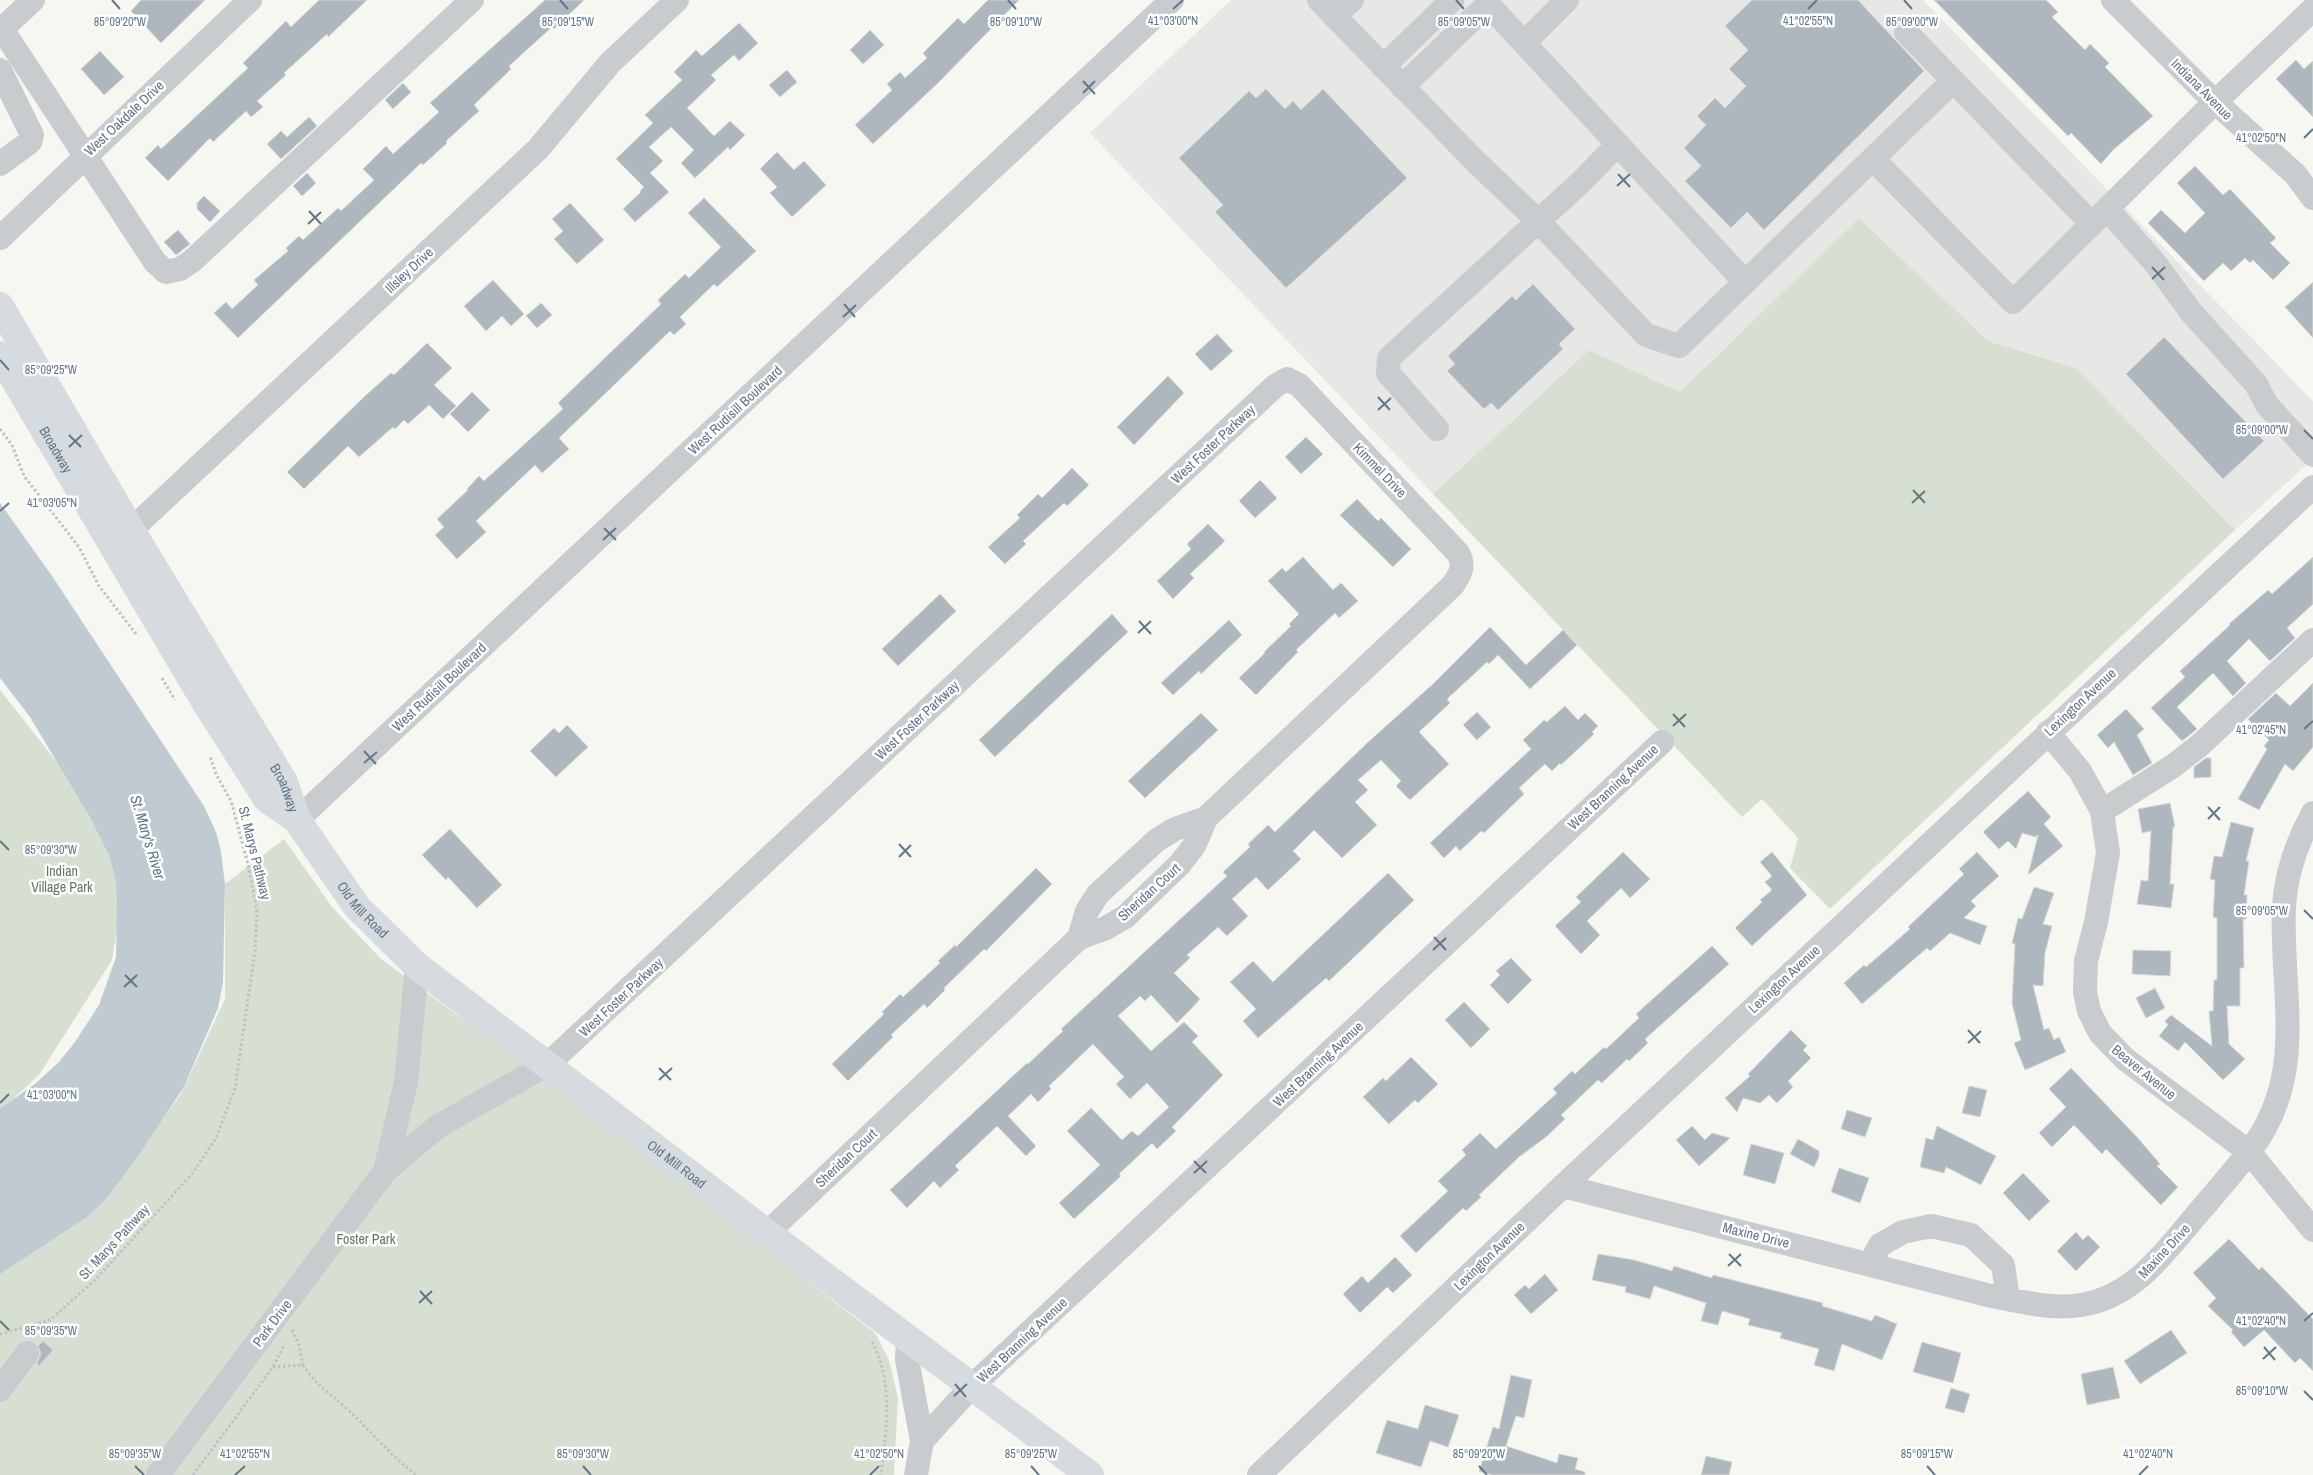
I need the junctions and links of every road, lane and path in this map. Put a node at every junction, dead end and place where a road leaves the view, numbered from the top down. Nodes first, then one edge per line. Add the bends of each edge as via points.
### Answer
1 (33, 0) edge
2 (250, 0) edge
3 (472, 0) edge
4 (677, 0) edge
5 (1172, 0) edge
6 (1352, 0) edge
7 (1452, 0) edge
8 (1567, 0) edge
9 (2113, 0) edge
10 (1491, 2) edge
11 (1327, 8) edge
12 (2313, 9) edge
13 (1, 28) edge
14 (1906, 32) dead end
15 (1524, 43) junction
16 (1383, 67) junction
17 (0, 70) edge
18 (1953, 81) junction
19 (1402, 87) junction
20 (2215, 102) junction
21 (1618, 144) junction
22 (85, 155) junction
23 (1873, 159) junction
24 (0, 164) edge
25 (2313, 198) edge
26 (2107, 210) junction
27 (1538, 221) junction
28 (0, 238) edge
29 (1745, 282) junction
30 (0, 306) edge
31 (0, 355) edge
32 (1287, 378) joint
33 (0, 429) edge
34 (1437, 429) dead end
35 (2313, 455) edge
36 (2313, 487) edge
37 (131, 530) junction
38 (1462, 568) joint
39 (138, 636) dead end
40 (2313, 640) edge
41 (160, 672) dead end
42 (178, 703) dead end
43 (2048, 732) junction
44 (1662, 742) dead end
45 (208, 750) dead end
46 (2102, 811) junction
47 (2313, 813) edge
48 (1206, 818) junction
49 (297, 820) junction
50 (1078, 938) junction
51 (417, 966) junction
52 (548, 1064) junction
53 (2250, 1152) junction
54 (385, 1171) junction
55 (1562, 1186) junction
56 (2313, 1230) edge
57 (767, 1233) junction
58 (1870, 1264) junction
59 (2008, 1299) junction
60 (0, 1334) edge
61 (869, 1338) dead end
62 (908, 1338) junction
63 (27, 1353) dead end
64 (303, 1365) junction
65 (273, 1366) junction
66 (972, 1386) junction
67 (0, 1390) edge
68 (922, 1441) junction
69 (158, 1475) edge
70 (193, 1475) edge
71 (416, 1475) edge
72 (881, 1475) edge
73 (916, 1475) edge
74 (1090, 1475) edge
75 (1259, 1475) edge

1 - 13 street
2 - 22 street, West Oakdale Drive
3 - 22 street via 192,262 180,269 166,272 155,262
4 - 37 street, Illsley Drive via 610,63 538,149
5 - 49 street, West Rudisill Boulevard
6 - 11 street
7 - 16 street
8 - 15 street
9 - 20 street, Indiana Avenue
10 - 15 street
10 - 19 street
11 - 16 street
12 - 20 street
13 - 22 street
14 - 18 street
15 - 21 street
16 - 19 street
17 - 24 street via 32,135 30,142
18 - 23 street
18 - 26 street
19 - 27 street
20 - 25 street, Indiana Avenue via 2295,174
20 - 26 street
21 - 27 street
21 - 29 street
22 - 28 street, West Oakdale Drive
23 - 26 street via 2013,302
23 - 29 street
26 - 35 street via 2155,263 2191,312 2256,384 2267,405
27 - 29 street via 1646,335 1679,346
27 - 34 street via 1389,358 1388,373
30 - 37 main road, Broadway
31 - 49 main road, Broadway via 187,672 266,799
32 - 38 street, Kimmel Drive via 1299,385 1458,553
32 - 52 street, West Foster Parkway
33 - 39 path via 12,445 24,476 79,547 98,586
36 - 43 street, Lexington Avenue
37 - 49 main road, Broadway via 284,782
38 - 48 street, Sheridan Court via 1454,585
40 - 46 street via 2200,745
41 - 42 path via 166,688
43 - 46 street, Beaver Avenue via 2080,772
43 - 55 street, Lexington Avenue
44 - 66 street, West Branning Avenue
45 - 60 path, St. Marys Pathway via 216,774 231,801 257,912 255,951 235,1088 216,1138 192,1174 94,1282 50,1320
46 - 53 street, Beaver Avenue via 2108,853 2086,962 2085,992 2089,1011 2100,1033 2125,1059
47 - 53 street, Maxine Drive via 2292,857 2284,906 2287,1063 2281,1092
48 - 50 street, Sheridan Court via 1194,846 1180,864 1125,917
48 - 50 street via 1175,829 1157,840 1098,894 1087,911
49 - 51 main road, Old Mill Road via 357,907
50 - 57 street, Sheridan Court
51 - 52 main road, Old Mill Road
51 - 54 street, Park Drive via 406,1082
52 - 54 street, Park Drive via 438,1127
52 - 57 main road, Old Mill Road
53 - 56 street, Beaver Avenue
53 - 59 street, Maxine Drive via 2159,1259 2116,1294 2081,1305 2042,1306
54 - 69 street, Park Drive
55 - 58 street, Maxine Drive
55 - 75 street, Lexington Avenue
57 - 62 main road, Old Mill Road
58 - 59 street, Maxine Drive
58 - 59 street via 1880,1246 1903,1232 1932,1226 1971,1235 2003,1265
61 - 72 path via 883,1366 887,1424
62 - 66 main road, Old Mill Road
62 - 68 street via 907,1359
63 - 67 street
64 - 65 path
64 - 65 path via 292,1328
64 - 71 path via 313,1381
65 - 70 path
66 - 68 street, West Branning Avenue
66 - 74 main road, Old Mill Road
68 - 73 street

